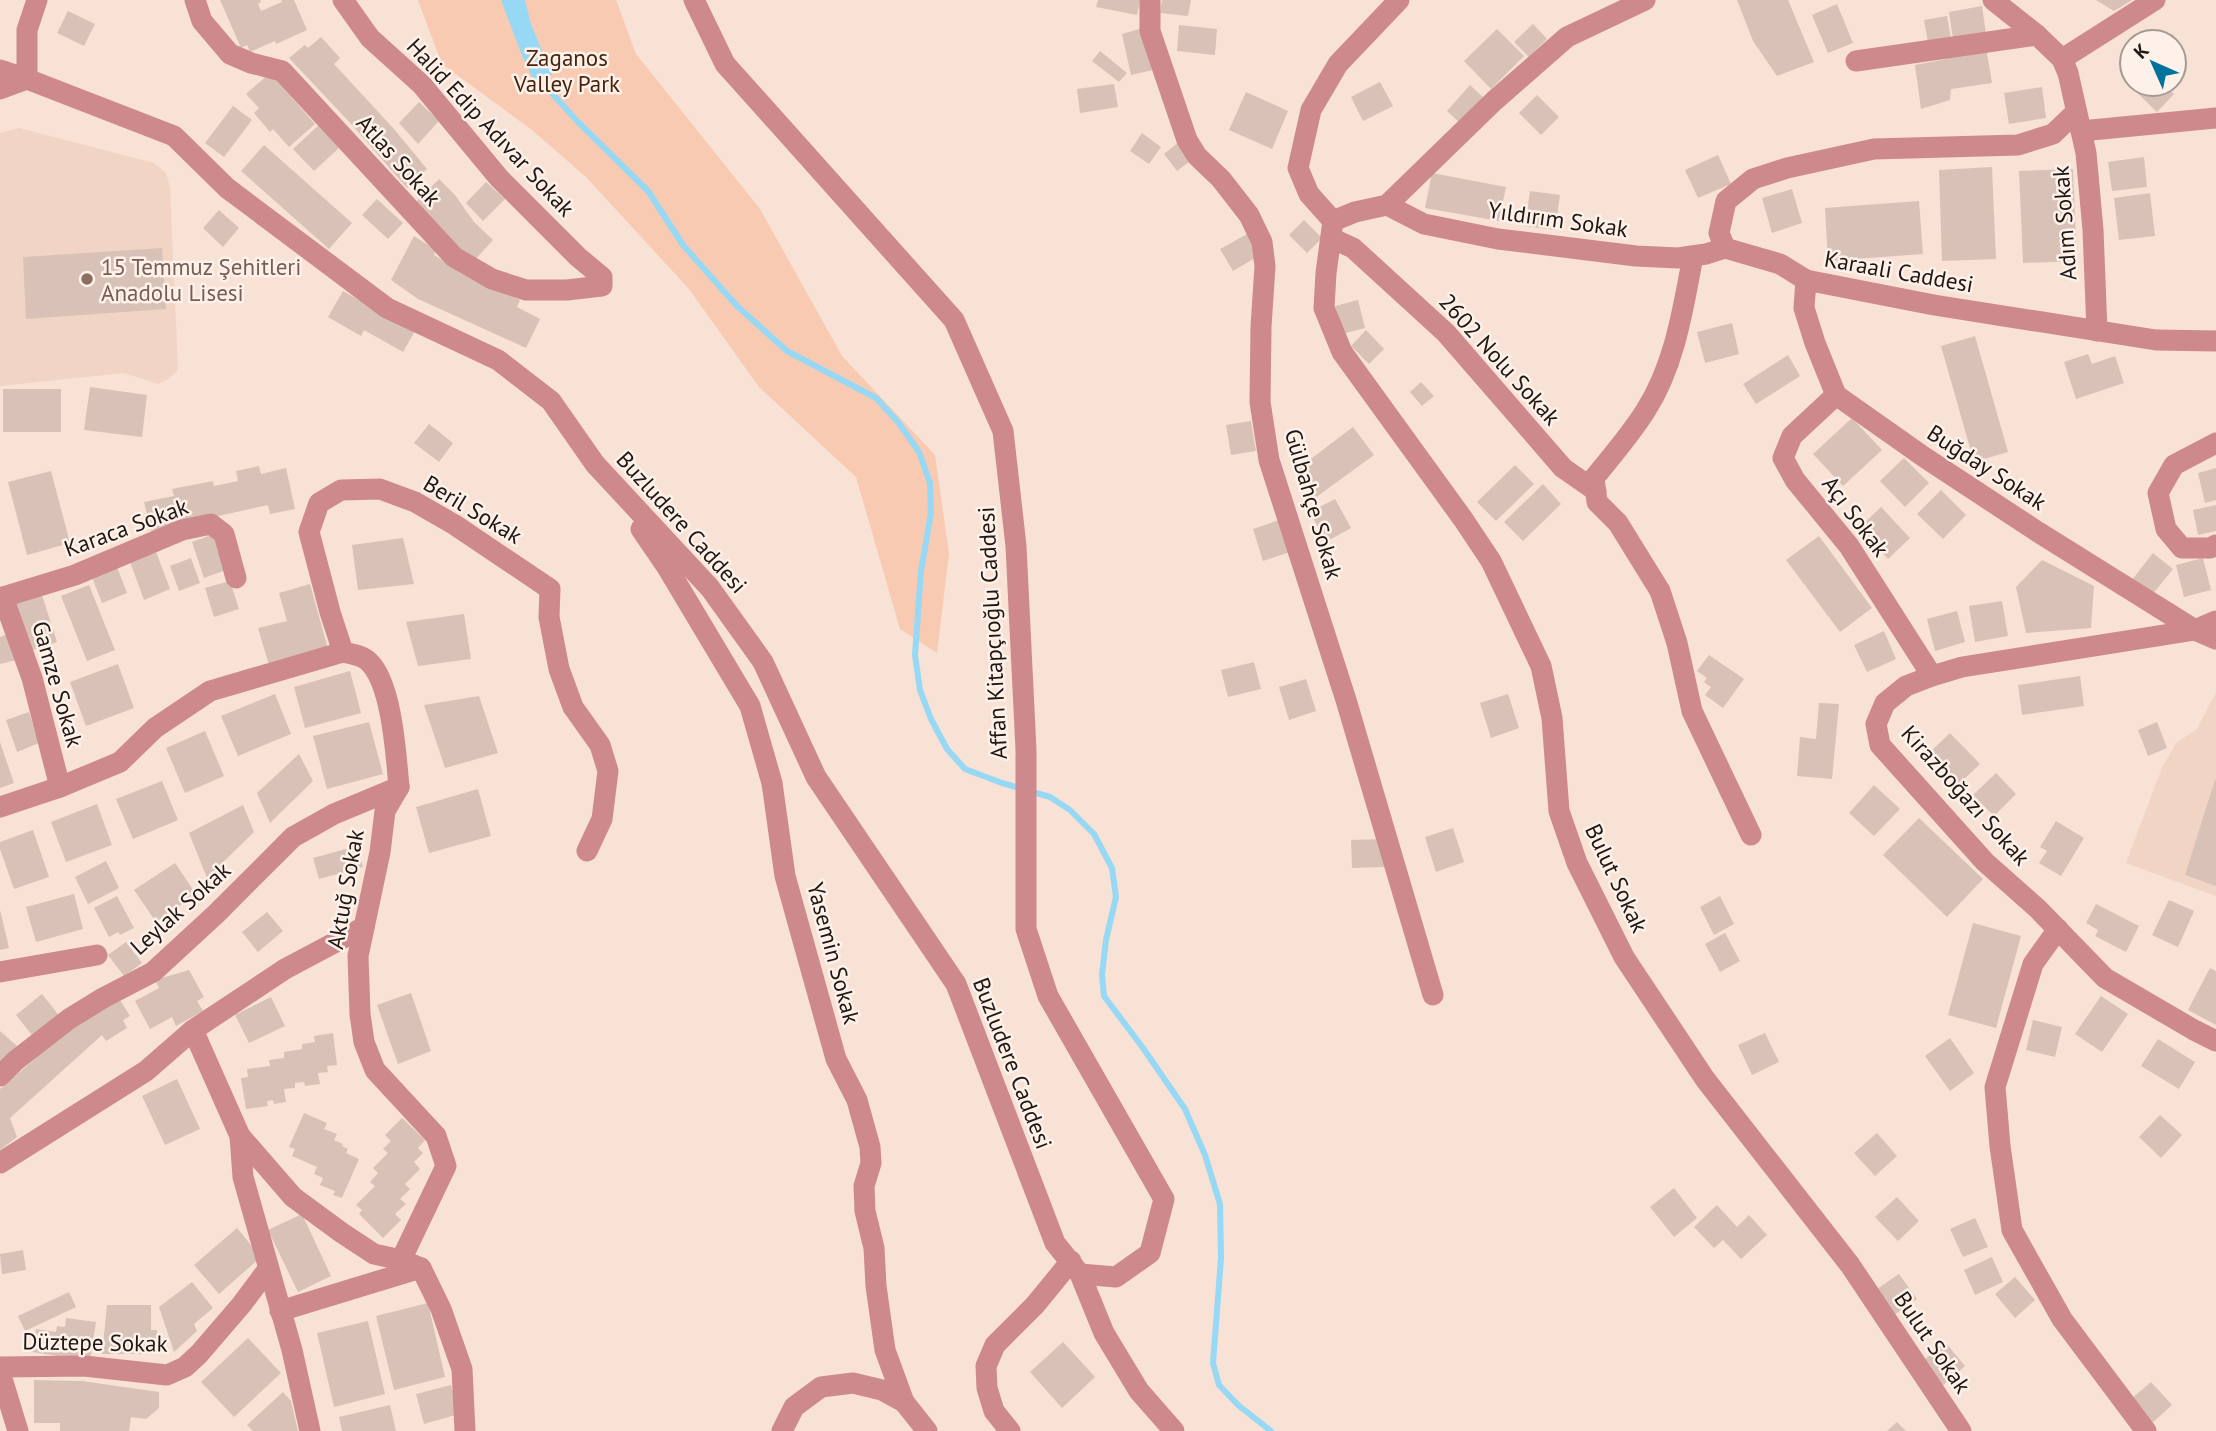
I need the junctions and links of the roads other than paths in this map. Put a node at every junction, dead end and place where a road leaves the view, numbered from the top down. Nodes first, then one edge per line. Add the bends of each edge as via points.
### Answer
1 (37, 0) edge
2 (195, 0) edge
3 (343, 0) edge
4 (694, 0) edge
5 (1150, 0) edge
6 (1399, 0) edge
7 (1645, 0) edge
8 (1993, 0) edge
9 (2155, 0) edge
10 (2037, 35) junction
11 (2062, 59) junction
12 (1856, 61) dead end
13 (0, 70) edge
14 (27, 79) junction
15 (0, 89) edge
16 (2216, 118) edge
17 (2078, 122) junction
18 (1387, 205) junction
19 (1332, 229) junction
20 (1725, 248) junction
21 (1693, 256) junction
22 (1807, 280) junction
23 (602, 286) joint
24 (2098, 331) junction
25 (2216, 341) edge
26 (1836, 395) junction
27 (2216, 443) edge
28 (1596, 491) junction
29 (633, 504) junction
30 (2216, 545) edge
31 (236, 578) dead end
32 (2, 597) edge
33 (2216, 621) edge
34 (2195, 630) junction
35 (2216, 639) edge
36 (343, 652) junction
37 (1931, 676) junction
38 (60, 787) junction
39 (399, 787) junction
40 (0, 807) edge
41 (1751, 835) dead end
42 (587, 851) dead end
43 (364, 927) junction
44 (2058, 929) junction
45 (97, 955) dead end
46 (0, 972) edge
47 (1433, 995) dead end
48 (193, 1030) junction
49 (2216, 1041) edge
50 (0, 1076) edge
51 (240, 1136) junction
52 (0, 1163) edge
53 (401, 1260) junction
54 (421, 1268) junction
55 (1075, 1268) junction
56 (268, 1269) junction
57 (280, 1311) junction
58 (0, 1370) edge
59 (904, 1402) junction
60 (18, 1431) edge
61 (310, 1431) edge
62 (465, 1431) edge
63 (782, 1431) edge
64 (927, 1431) edge
65 (1010, 1431) edge
66 (1174, 1431) edge
67 (1961, 1431) edge
68 (2146, 1431) edge

1 - 14 street via 27,30
2 - 23 street, Atlas Sokak via 202,21 230,54 282,71 454,257 492,279 526,290
3 - 23 street, Halid Edip Adıvar Sokak via 370,38 422,85 499,178 602,277
4 - 55 street, Affan Kitapçıoğlu Caddesi via 725,64 954,320 1003,431 1016,546 1026,750 1027,929 1048,996 1164,1199 1150,1253 1116,1277
5 - 47 street, Gülbahçe Sokak via 1150,31 1187,140 1248,215 1262,242 1260,402 1269,460
6 - 19 street via 1338,64 1311,110 1298,168
7 - 18 street via 1567,37 1493,101
8 - 10 street
9 - 11 street
10 - 11 street
10 - 12 street
11 - 17 street
13 - 14 street, Buzludere Caddesi
14 - 15 street
14 - 29 street, Buzludere Caddesi via 174,136 227,188 387,308 498,360 551,401 596,464
16 - 17 street
17 - 20 street via 2018,145 1874,149 1753,178 1726,201 1719,233
17 - 24 street, Adım Sokak via 2086,153
18 - 19 street via 1355,212
18 - 21 street, Yıldırım Sokak via 1424,224 1498,239 1636,256
19 - 28 street, 2602 Nolu Sokak via 1446,333 1563,468
19 - 67 street, Bulut Sokak via 1324,309 1342,352 1491,561 1541,666 1552,719 1559,811 1577,863 1624,957 1705,1079 1850,1265
20 - 21 street, Yıldırım Sokak
20 - 22 street, Karaali Caddesi via 1780,264
21 - 28 street via 1679,332 1660,384 1594,478
22 - 24 street, Karaali Caddesi
22 - 26 street via 1804,308
24 - 25 street, Karaali Caddesi via 2156,340
26 - 34 street, Buğday Sokak via 1924,457
26 - 37 street, Açı Sokak via 1792,436 1783,458 1795,480 1849,546
27 - 30 street via 2174,465 2158,493 2166,529 2182,548
28 - 41 street via 1597,502 1618,523 1660,591 1692,711
29 - 55 street, Buzludere Caddesi via 710,588 763,662 816,777 956,984 1055,1243
29 - 59 street, Yasemin Sokak via 641,530 750,706 772,783 789,889 836,1059 857,1100 870,1147 865,1211 874,1248 885,1350
31 - 32 street, Karaca Sokak via 224,534 211,524 182,530 75,575
32 - 38 street, Gamze Sokak via 32,678
33 - 34 street, Kirazboğazı Sokak
34 - 35 street, Buğday Sokak
34 - 37 street, Kirazboğazı Sokak via 1962,667
36 - 38 street via 210,691 155,728 120,762
36 - 39 street via 366,658 380,675
36 - 42 street, Beril Sokak via 309,533 319,503 341,490 380,489 415,502 550,589 549,617 559,670 573,707 600,745 608,771 602,819
37 - 44 street, Kirazboğazı Sokak via 1906,686 1885,704 1876,724 1880,745 1985,862
38 - 40 street
39 - 43 street, Aktuğ Sokak via 385,811
39 - 50 street, Leylak Sokak via 293,836 153,972 69,1020
43 - 48 street via 285,969
43 - 53 street, Aktuğ Sokak via 358,956 364,1042 375,1070 436,1136 446,1166
44 - 49 street, Kirazboğazı Sokak via 2105,978
44 - 68 street via 2033,964 1995,1087 2012,1230 2062,1319
45 - 46 street
48 - 51 street
48 - 52 street via 146,1071
51 - 53 street via 293,1197 374,1254
51 - 56 street via 243,1177
53 - 54 street
54 - 57 street
54 - 62 street via 462,1369
55 - 65 street via 995,1345 986,1366 994,1412
55 - 66 street, Buzludere Caddesi via 1104,1333 1139,1391
56 - 57 street
56 - 58 street, Düztepe Sokak via 199,1354 167,1375 84,1366
57 - 61 street
58 - 60 street
59 - 63 street via 853,1383 821,1387 794,1407
59 - 64 street, Yasemin Sokak

